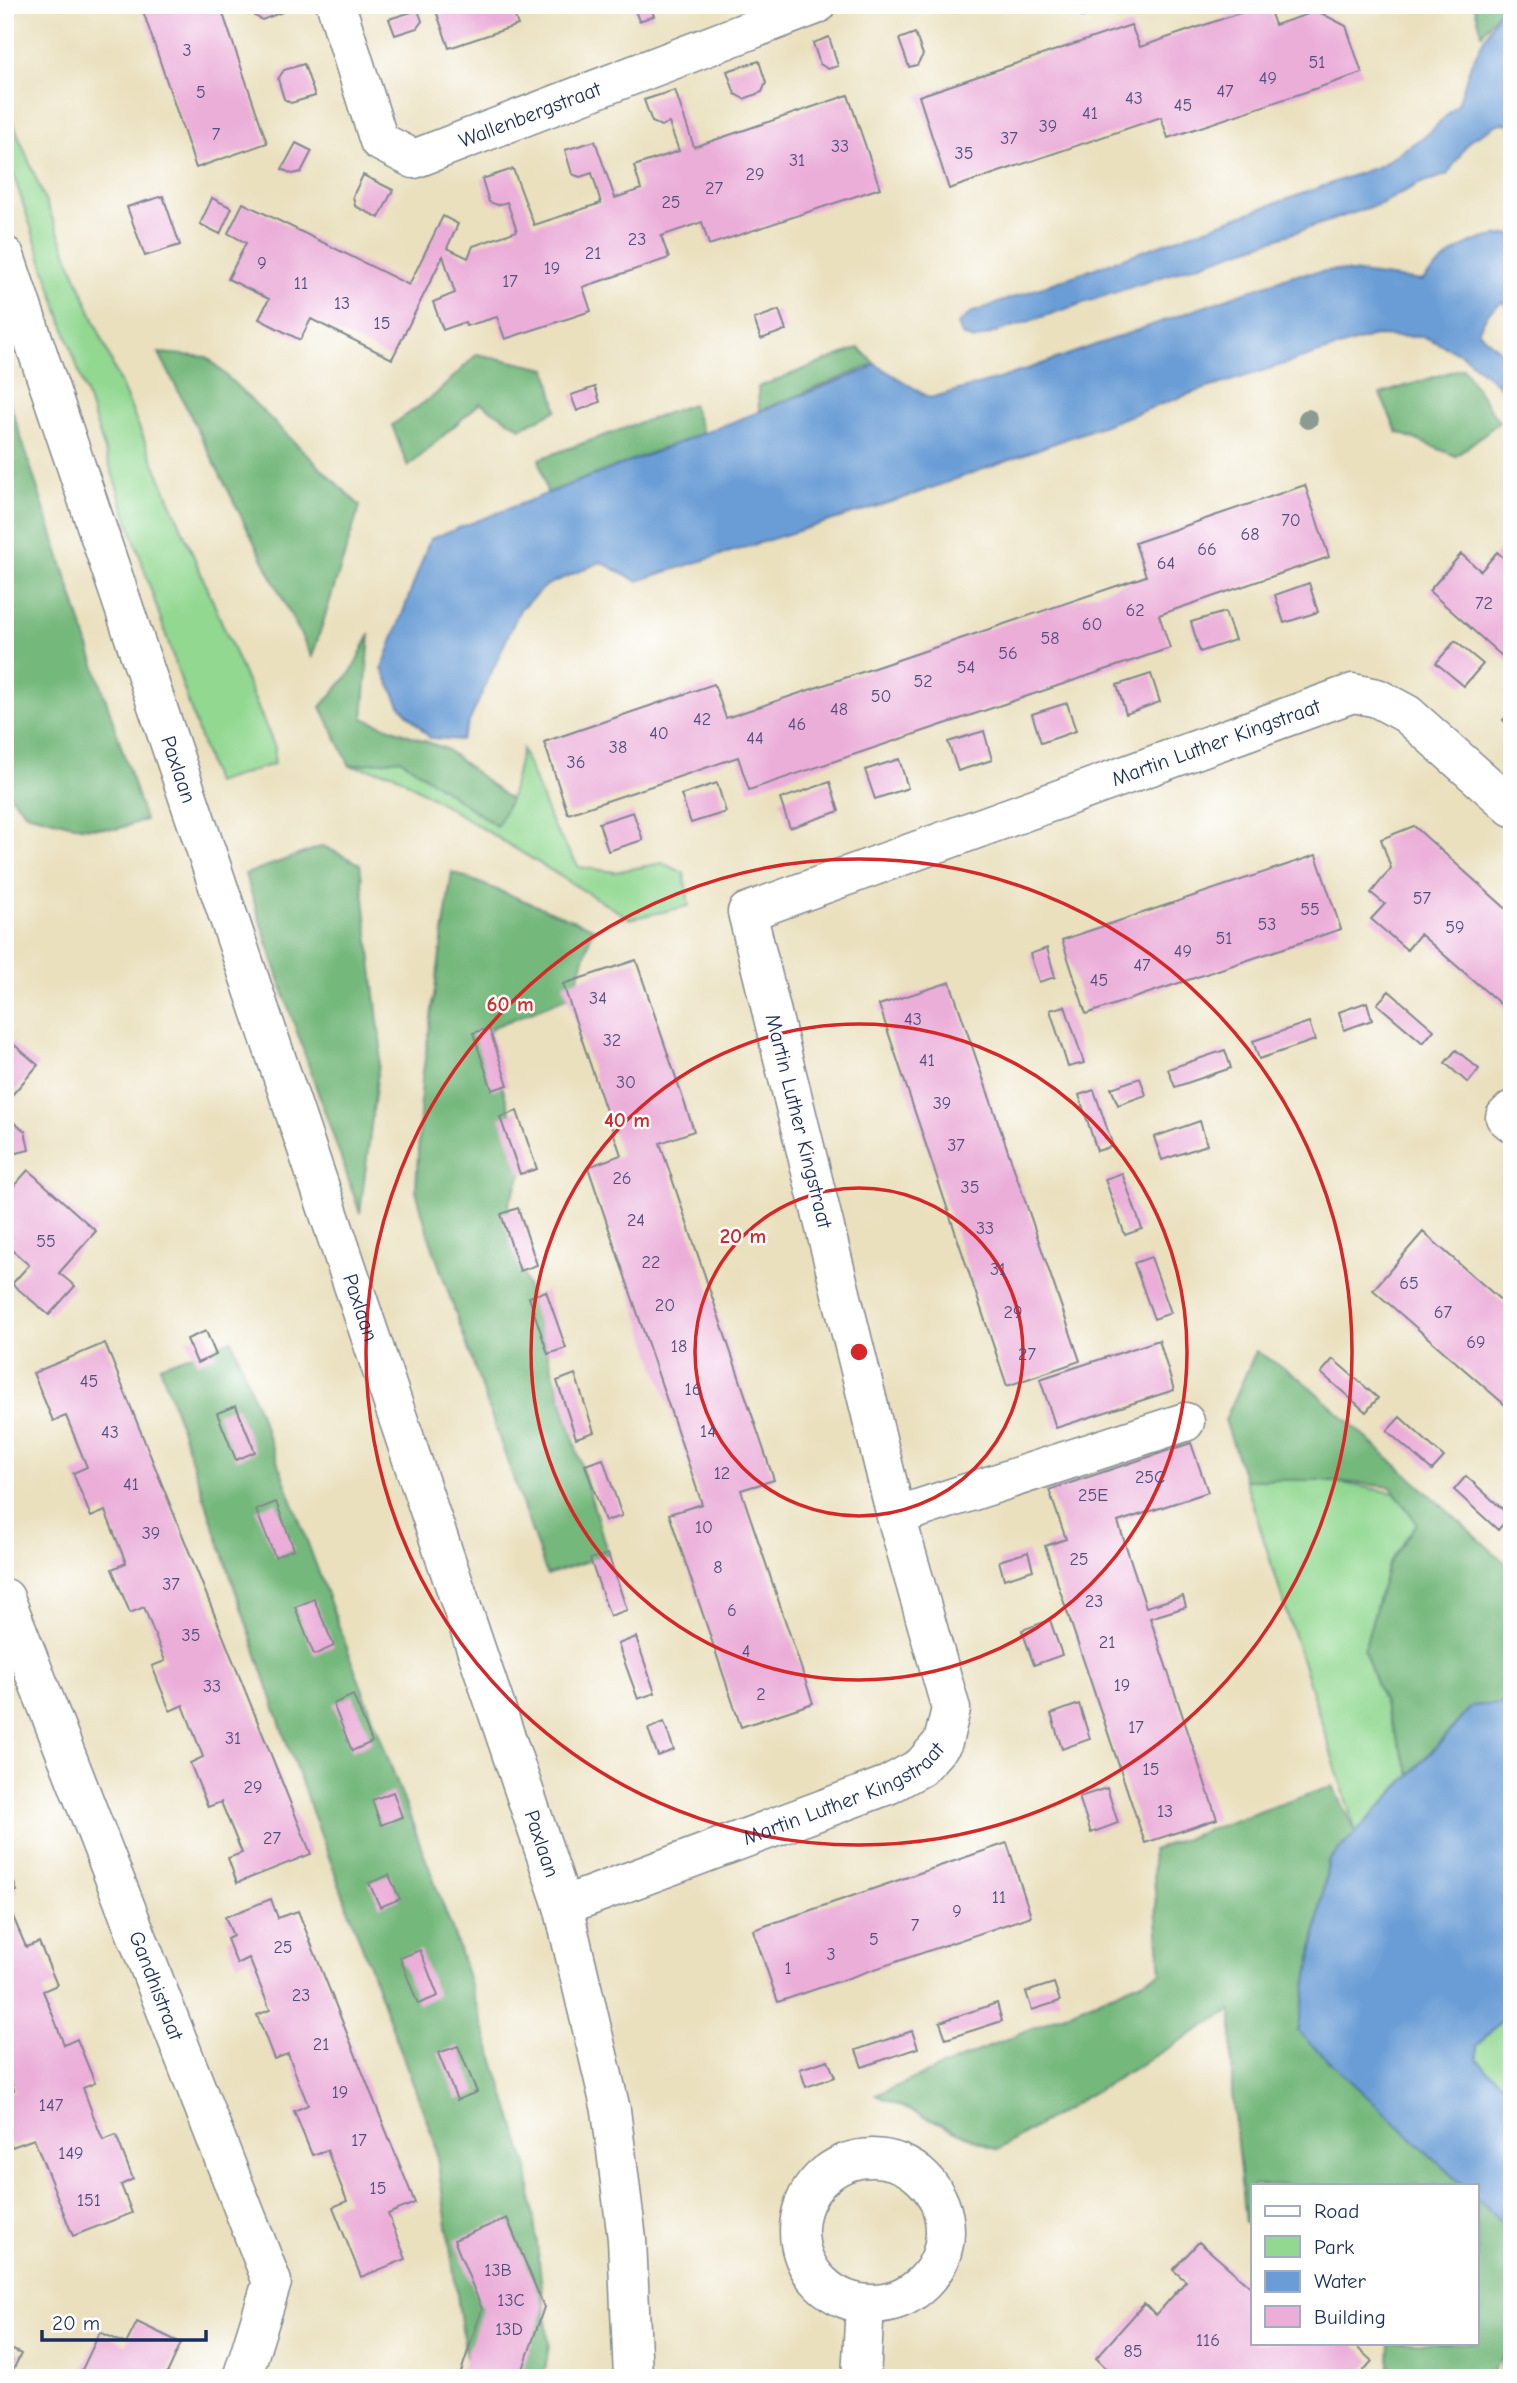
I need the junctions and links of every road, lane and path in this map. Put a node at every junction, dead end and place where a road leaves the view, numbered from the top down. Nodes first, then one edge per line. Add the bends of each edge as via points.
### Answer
1 (336, 5) edge
2 (816, 5) edge
3 (5, 256) edge
4 (1512, 807) edge
5 (1512, 1110) edge
6 (1512, 1123) edge
7 (1185, 1422) dead end
8 (896, 1516) junction
9 (5, 1598) edge
10 (563, 1906) junction
11 (865, 2304) dead end
12 (242, 2378) edge
13 (633, 2378) edge
14 (861, 2378) edge

1 - 2 street, Wallenbergstraat via 379,141 414,159
3 - 10 street, Paxlaan
4 - 8 street, Martin Luther Kingstraat via 1407,714 1377,698 1353,693 747,912
5 - 6 street via 1505,1117
7 - 8 street
8 - 10 street, Martin Luther Kingstraat via 951,1709 943,1742 920,1767 888,1785
9 - 12 street, Gandhistraat via 272,2282
10 - 13 street, Paxlaan via 611,2110 627,2239
11 - 14 street

